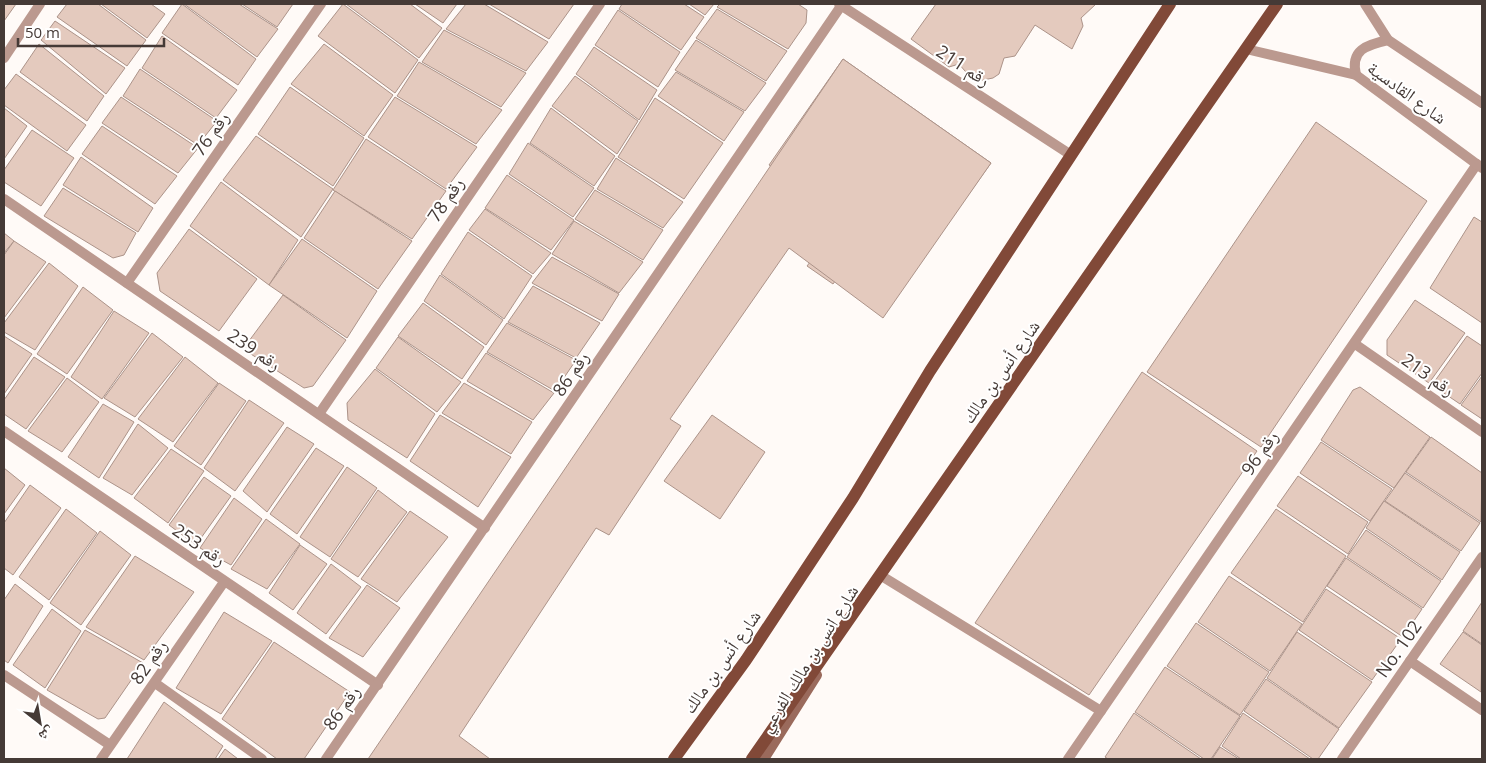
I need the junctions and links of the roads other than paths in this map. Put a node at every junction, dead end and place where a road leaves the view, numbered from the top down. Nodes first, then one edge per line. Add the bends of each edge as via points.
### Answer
1 (40, 4) edge
2 (321, 4) edge
3 (600, 4) edge
4 (1170, 4) edge
5 (1277, 4) edge
6 (1365, 4) edge
7 (840, 5) edge
8 (1160, 10) edge
9 (1388, 40) junction
10 (1246, 49) junction
11 (4, 58) edge
12 (1356, 75) junction
13 (1482, 103) edge
14 (1070, 155) junction
15 (1480, 166) edge
16 (4, 199) edge
17 (127, 283) junction
18 (1355, 344) junction
19 (319, 414) junction
20 (4, 431) edge
21 (1482, 432) edge
22 (485, 528) junction
23 (1482, 557) edge
24 (880, 575) junction
25 (224, 582) junction
26 (1410, 661) junction
27 (4, 674) edge
28 (155, 682) junction
29 (378, 685) junction
30 (1482, 710) edge
31 (1101, 711) junction
32 (110, 745) junction
33 (101, 759) edge
34 (262, 759) edge
35 (326, 759) edge
36 (674, 759) edge
37 (752, 759) edge
38 (764, 759) edge
39 (1068, 759) edge
40 (1342, 759) edge

1 - 11 street
2 - 17 street, رقم 76
3 - 19 street, رقم 78
4 - 8 main road, شارع أنس بن مالك
5 - 10 main road, شارع أنس بن مالك
6 - 9 street, شارع القادسية
7 - 14 street, رقم 211
7 - 22 street, رقم 86
8 - 14 main road, شارع أنس بن مالك
9 - 12 street via 1370,44 1358,52 1353,64
9 - 13 street, شارع القادسية
10 - 12 street, شارع القادسية
10 - 24 main road, شارع أنس بن مالك
12 - 15 street, شارع القادسية
14 - 36 main road, شارع أنس بن مالك via 842,514 746,660
15 - 18 street, رقم 96
16 - 17 street, رقم 239
17 - 19 street, رقم 239
18 - 21 street, رقم 213
18 - 31 street, رقم 96
19 - 22 street, رقم 239
20 - 25 street, رقم 253
22 - 29 street, رقم 86
23 - 26 street, No. 102
24 - 31 street
24 - 37 main road, شارع أنس بن مالك
24 - 38 main road, شارع انس بن مالك الفرعي
25 - 28 street, رقم 82
25 - 29 street, رقم 253
26 - 30 street
26 - 40 street, No. 102
27 - 32 street
28 - 32 street, رقم 82
28 - 34 street
29 - 35 street, رقم 86
31 - 39 street, رقم 96
32 - 33 street, رقم 82

